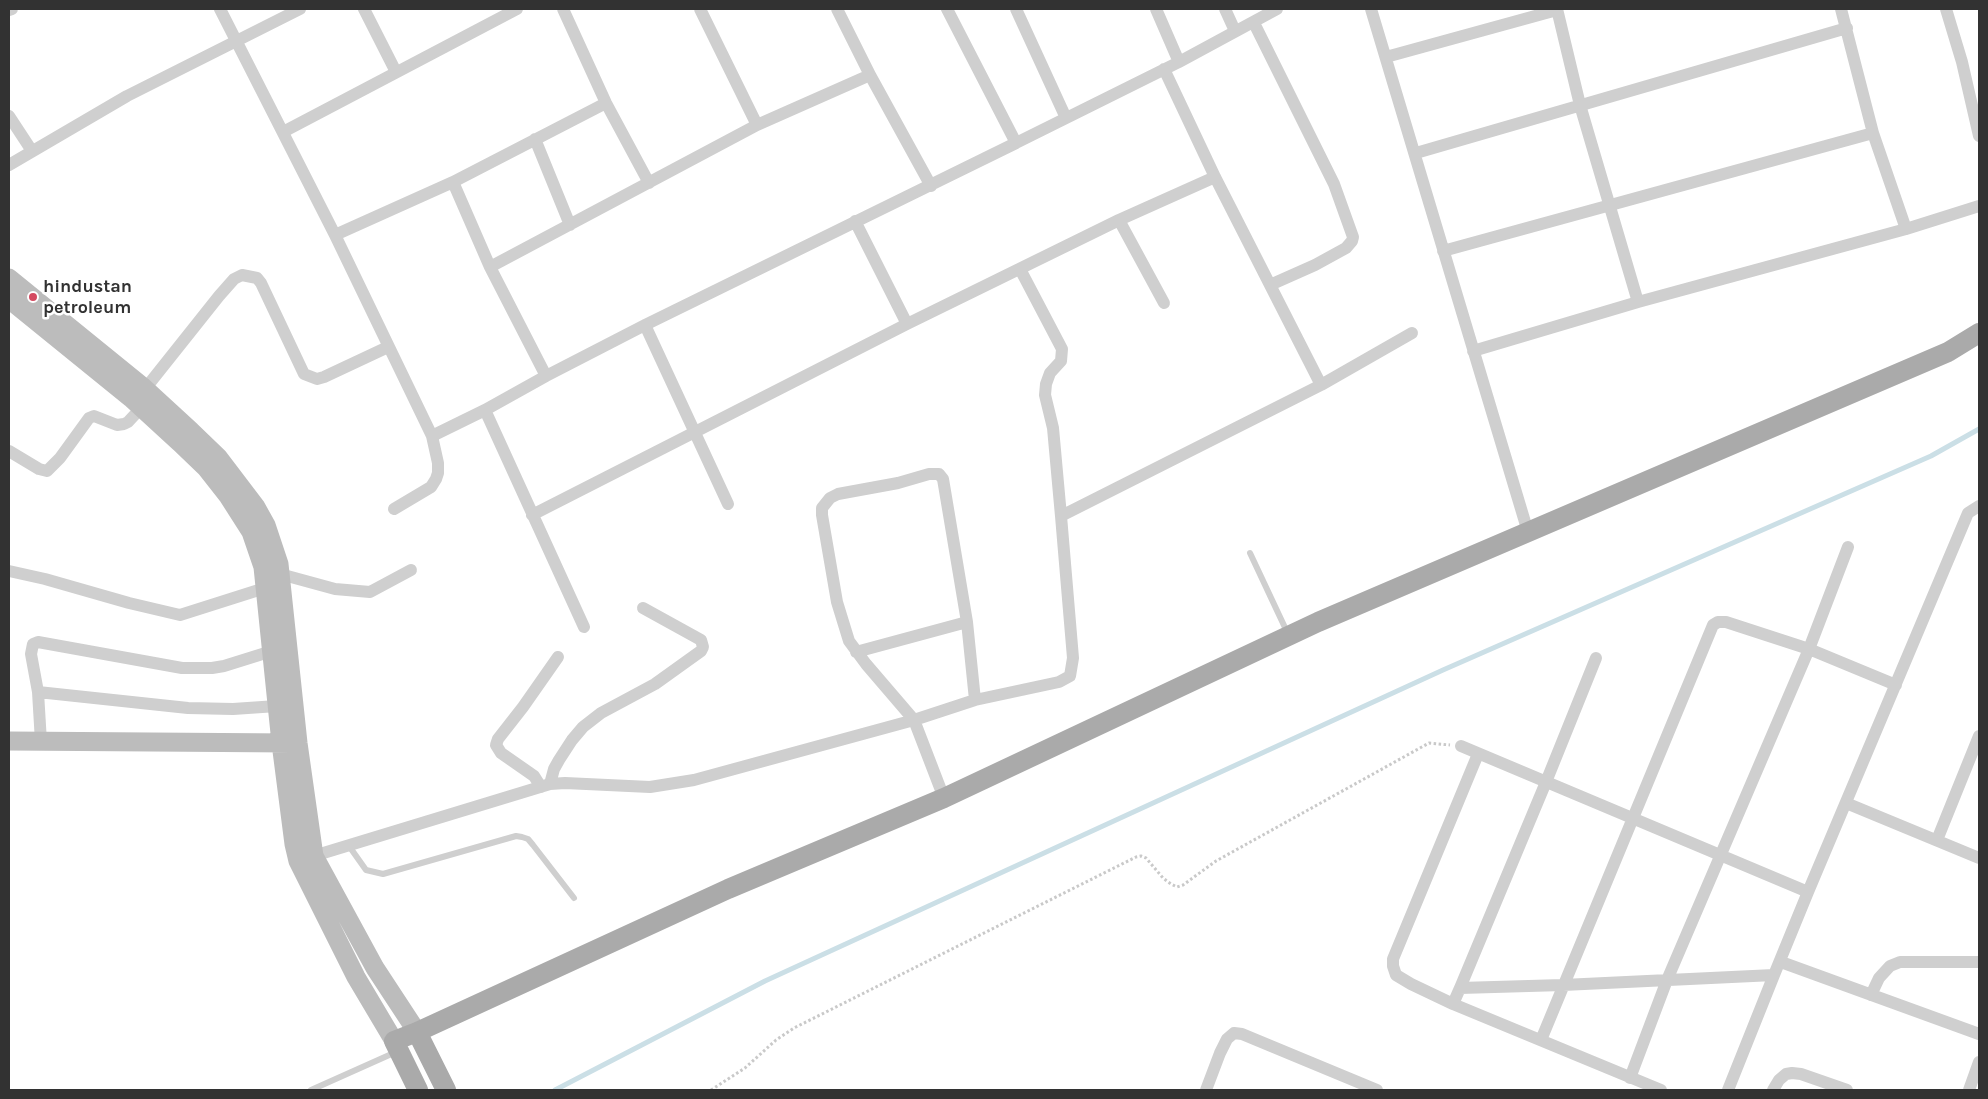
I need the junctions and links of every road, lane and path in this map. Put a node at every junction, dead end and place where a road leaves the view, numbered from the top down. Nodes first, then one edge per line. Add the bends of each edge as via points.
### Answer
1 (220, 9) edge
2 (300, 9) edge
3 (364, 9) edge
4 (517, 9) edge
5 (563, 9) edge
6 (700, 9) edge
7 (837, 9) edge
8 (947, 9) edge
9 (1016, 9) edge
10 (1156, 9) edge
11 (1225, 9) edge
12 (1276, 9) edge
13 (1371, 9) edge
14 (1842, 9) edge
15 (1946, 9) edge
16 (1557, 10) edge
17 (1254, 22) junction
18 (1847, 28) junction
19 (1235, 30) junction
20 (235, 40) junction
21 (1386, 57) junction
22 (1179, 62) junction
23 (1164, 69) junction
24 (396, 72) junction
25 (870, 75) junction
26 (606, 103) junction
27 (1580, 105) junction
28 (9, 116) edge
29 (1066, 118) junction
30 (757, 125) junction
31 (283, 132) junction
32 (1873, 132) junction
33 (1979, 136) edge
34 (535, 139) junction
35 (1016, 143) junction
36 (32, 151) junction
37 (1416, 152) junction
38 (9, 165) edge
39 (1215, 177) junction
40 (452, 182) junction
41 (649, 182) junction
42 (931, 186) junction
43 (1609, 205) junction
44 (1979, 206) edge
45 (1119, 220) junction
46 (854, 222) junction
47 (570, 225) junction
48 (1906, 229) junction
49 (335, 235) junction
50 (1443, 251) junction
51 (490, 267) junction
52 (1020, 268) junction
53 (9, 278) edge
54 (1270, 285) junction
55 (9, 299) edge
56 (1638, 302) junction
57 (1164, 303) dead end
58 (646, 324) junction
59 (907, 324) junction
60 (1412, 333) dead end
61 (1979, 333) edge
62 (388, 347) junction
63 (1473, 352) junction
64 (546, 376) junction
65 (1321, 385) junction
66 (145, 389) junction
67 (141, 408) junction
68 (485, 410) junction
69 (694, 432) junction
70 (432, 436) junction
71 (9, 451) edge
72 (728, 504) dead end
73 (1979, 506) edge
74 (394, 509) dead end
75 (532, 515) junction
76 (1061, 516) junction
77 (1528, 532) junction
78 (1848, 547) dead end
79 (1250, 553) dead end
80 (411, 570) dead end
81 (9, 571) edge
82 (280, 574) junction
83 (265, 588) junction
84 (643, 608) dead end
85 (967, 622) junction
86 (584, 627) dead end
87 (1289, 636) junction
88 (1809, 649) junction
89 (272, 651) junction
90 (856, 652) junction
91 (558, 657) dead end
92 (1596, 658) dead end
93 (1896, 685) junction
94 (38, 692) junction
95 (975, 700) junction
96 (277, 706) junction
97 (914, 720) junction
98 (1979, 736) edge
99 (9, 741) edge
100 (41, 742) junction
101 (289, 743) junction
102 (1461, 746) joint
103 (1478, 754) junction
104 (1546, 782) junction
105 (546, 786) junction
106 (944, 798) junction
107 (1846, 803) junction
108 (1633, 819) junction
109 (1937, 840) junction
110 (349, 846) junction
111 (1722, 856) junction
112 (1979, 858) edge
113 (306, 859) junction
114 (1808, 892) junction
115 (574, 898) dead end
116 (1781, 962) junction
117 (1979, 962) edge
118 (1774, 975) junction
119 (1667, 980) junction
120 (1563, 986) junction
121 (1460, 988) junction
122 (1871, 995) junction
123 (1453, 1004) junction
124 (417, 1032) junction
125 (1979, 1034) edge
126 (1541, 1040) junction
127 (396, 1046) junction
128 (1979, 1062) edge
129 (1630, 1078) junction
130 (311, 1090) edge
131 (418, 1090) edge
132 (446, 1090) edge
133 (711, 1090) edge
134 (1206, 1090) edge
135 (1377, 1090) edge
136 (1661, 1090) edge
137 (1728, 1090) edge
138 (1773, 1090) edge
139 (1847, 1090) edge
140 (1969, 1090) edge

1 - 20 street
2 - 20 street
3 - 24 street
4 - 24 street
5 - 26 street
6 - 30 street
7 - 25 street
8 - 35 street
9 - 29 street
10 - 22 street
11 - 19 street
12 - 17 street
13 - 21 street
14 - 18 street
15 - 33 street
16 - 21 street
16 - 27 street
17 - 19 street
17 - 54 street via 1334,184 1353,237 1346,248
18 - 27 street
18 - 32 street
19 - 22 street
20 - 31 street
20 - 36 street via 126,96
21 - 37 street
22 - 23 street
23 - 29 street
23 - 39 street
24 - 31 street
25 - 30 street
25 - 42 street
26 - 34 street
26 - 41 street
27 - 37 street
27 - 43 street
28 - 36 street
29 - 35 street
30 - 41 street
31 - 49 street
32 - 43 street
32 - 48 street
34 - 40 street
34 - 47 street
35 - 42 street
36 - 38 street
37 - 50 street
39 - 45 street
39 - 54 street
40 - 49 street
40 - 51 street
41 - 47 street
42 - 46 street
43 - 50 street
43 - 56 street
44 - 48 street
45 - 52 street
45 - 57 street
46 - 58 street
46 - 59 street
47 - 51 street
48 - 56 street
49 - 62 street
50 - 63 street
51 - 64 street
52 - 59 street
52 - 76 street via 1062,349 1061,361 1050,373 1045,394 1053,428
53 - 66 main road
54 - 65 street
55 - 67 main road
56 - 63 street
58 - 64 street
58 - 69 street
59 - 69 street
60 - 65 street
61 - 77 main road via 1948,352
62 - 66 street via 324,377 304,374 261,283 257,278 242,275 219,296
62 - 70 street
63 - 77 street
64 - 68 street
65 - 76 street
66 - 82 main road via 218,457 241,486 266,525
67 - 71 street via 128,422 117,425 94,416 89,418 47,471
67 - 83 main road via 206,468 242,516 263,567
68 - 70 street
68 - 75 street
69 - 72 street
69 - 75 street
70 - 74 street via 438,462 436,479 431,487
73 - 93 street via 1968,513
75 - 86 street
76 - 95 street via 1074,658 1070,676 1060,682
77 - 87 main road
78 - 88 street
79 - 87 lane
80 - 82 street via 370,592 335,589
81 - 83 street via 180,615
82 - 101 main road
83 - 89 main road
84 - 105 street via 701,640 701,651 655,684 583,727 559,760
85 - 90 street
85 - 90 street via 945,484 940,474 838,494 825,503 822,515 838,602 849,641
85 - 95 street
87 - 106 main road
88 - 93 street
88 - 108 street via 1726,622 1713,625
88 - 111 street
89 - 94 street via 224,666 182,668 38,642 33,644 31,654
89 - 96 main road
90 - 97 street
91 - 105 street via 496,745
92 - 104 street
93 - 107 street
94 - 96 street via 188,708 233,710
94 - 100 street
95 - 97 street
96 - 101 main road
97 - 105 street via 694,780 650,787 565,783
97 - 106 street
98 - 109 street
99 - 100 main road
100 - 101 main road
101 - 113 main road
102 - 103 street
102 - 133 path via 1429,743 1216,861 1183,885 1177,887 1163,878 1146,858 1136,857 794,1028 745,1068
103 - 104 street
103 - 123 street via 1393,959 1396,974
104 - 108 street
104 - 121 street
105 - 110 street
106 - 124 main road via 728,889
107 - 109 street
107 - 114 street
108 - 111 street
108 - 120 street
109 - 112 street
110 - 113 street
110 - 115 lane via 366,870 383,874 516,836 522,837 534,845
111 - 114 street
111 - 119 street
113 - 124 main road via 329,887 375,968
113 - 127 main road via 356,977
114 - 116 street
116 - 118 street
116 - 122 street
117 - 122 street via 1900,962 1890,966 1879,978
118 - 119 street
118 - 137 street
119 - 120 street
119 - 129 street
120 - 121 street
120 - 126 street
121 - 123 street
122 - 125 street
123 - 126 street
124 - 127 main road
124 - 132 main road
126 - 129 street
127 - 130 lane
127 - 131 main road
128 - 140 street
129 - 136 street
134 - 135 street via 1220,1053 1234,1033
138 - 139 street via 1779,1080 1792,1073

